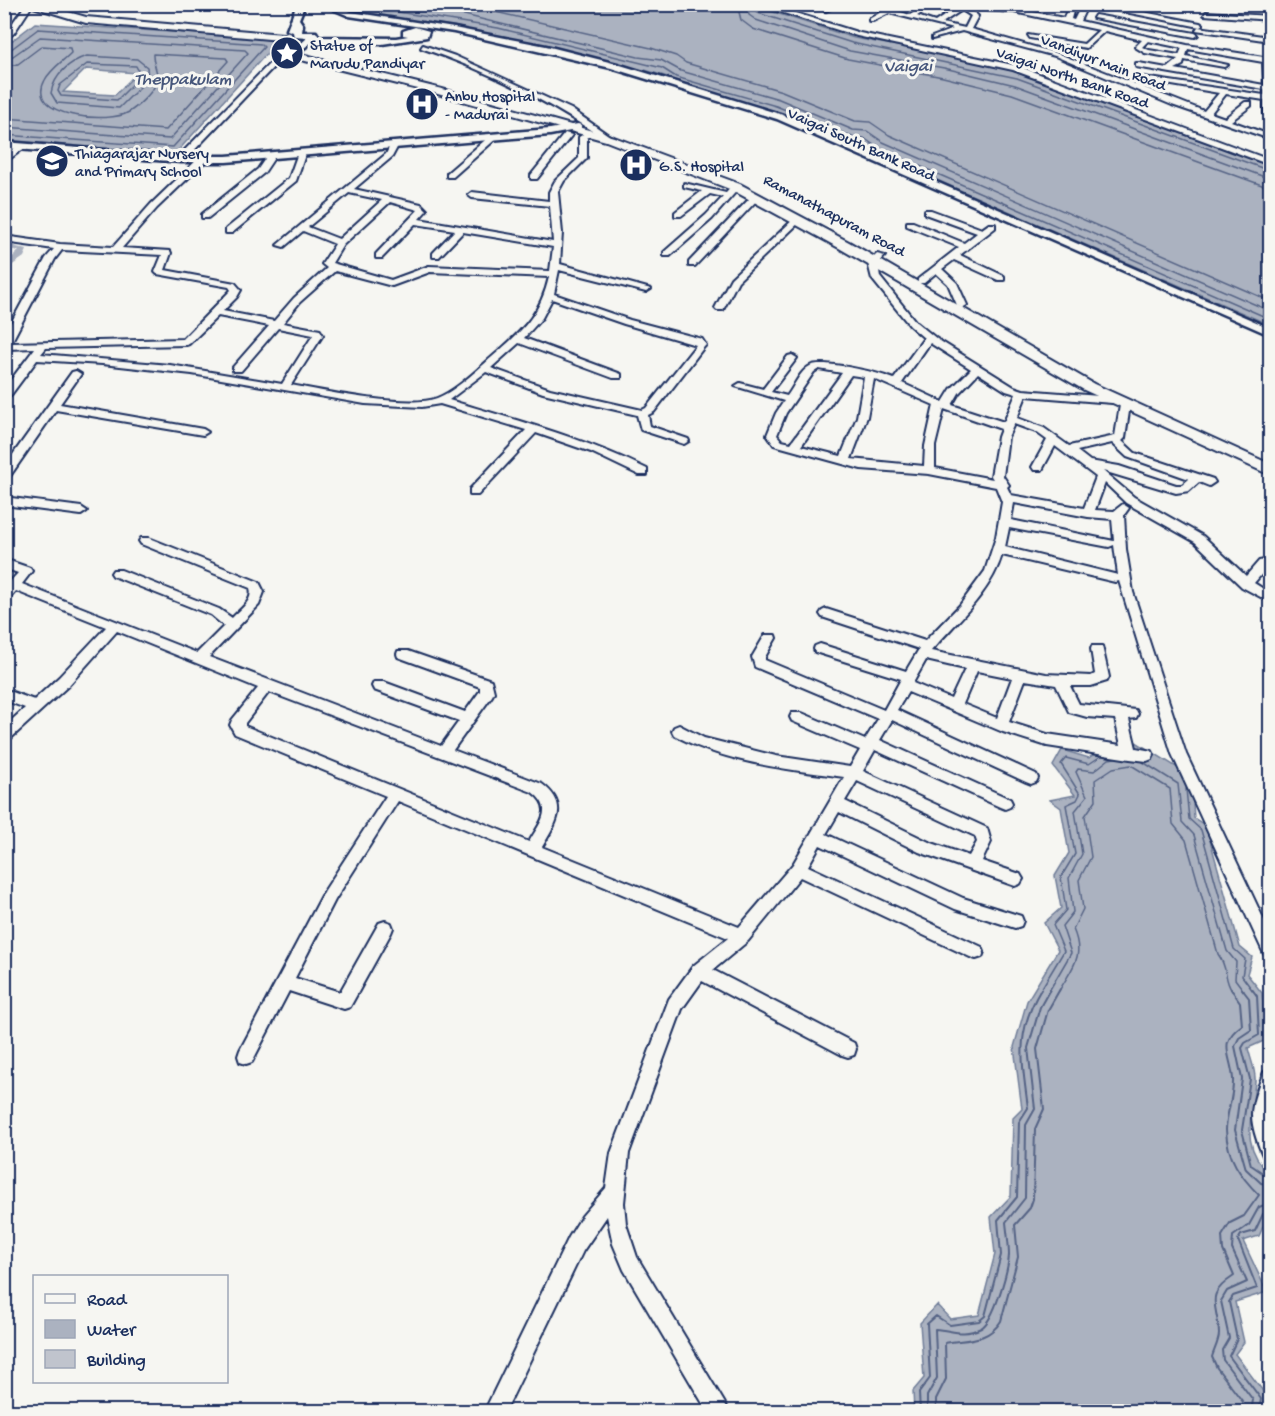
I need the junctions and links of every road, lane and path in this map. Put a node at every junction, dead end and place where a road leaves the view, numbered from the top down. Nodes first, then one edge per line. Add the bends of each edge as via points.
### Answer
1 (44, 4) edge
2 (325, 4) edge
3 (758, 4) edge
4 (773, 4) edge
5 (839, 4) edge
6 (866, 4) edge
7 (901, 4) edge
8 (933, 4) edge
9 (951, 4) edge
10 (1046, 4) edge
11 (1072, 4) edge
12 (1084, 4) edge
13 (1211, 4) edge
14 (29, 5) edge
15 (301, 5) edge
16 (965, 6) edge
17 (1108, 6) edge
18 (1002, 7) edge
19 (1017, 8) edge
20 (826, 9) dead end
21 (889, 11) junction
22 (1206, 15) junction
23 (911, 17) junction
24 (1095, 17) junction
25 (1270, 18) edge
26 (368, 19) junction
27 (871, 20) dead end
28 (1042, 20) junction
29 (1067, 20) junction
30 (1076, 23) junction
31 (936, 24) junction
32 (1092, 26) junction
33 (1104, 29) junction
34 (964, 30) junction
35 (1198, 30) junction
36 (415, 32) junction
37 (465, 32) junction
38 (291, 36) junction
39 (6, 37) edge
40 (934, 38) dead end
41 (1146, 39) junction
42 (1270, 39) edge
43 (1026, 46) junction
44 (423, 47) dead end
45 (1186, 48) junction
46 (294, 53) junction
47 (1152, 58) dead end
48 (1180, 62) junction
49 (1139, 65) dead end
50 (1224, 65) dead end
51 (1168, 70) junction
52 (1215, 70) dead end
53 (1269, 74) edge
54 (1109, 75) junction
55 (1226, 75) dead end
56 (1150, 79) junction
57 (1224, 91) junction
58 (1269, 103) edge
59 (1248, 104) dead end
60 (1206, 114) junction
61 (1268, 114) dead end
62 (1226, 121) junction
63 (578, 132) junction
64 (607, 136) junction
65 (494, 137) junction
66 (1270, 137) edge
67 (395, 144) junction
68 (4, 146) edge
69 (22, 147) junction
70 (302, 152) junction
71 (273, 155) junction
72 (1270, 158) edge
73 (181, 159) junction
74 (203, 159) junction
75 (4, 161) edge
76 (1270, 163) edge
77 (450, 175) dead end
78 (534, 177) dead end
79 (687, 185) dead end
80 (348, 190) junction
81 (708, 191) junction
82 (732, 192) junction
83 (472, 195) dead end
84 (755, 198) junction
85 (387, 200) junction
86 (695, 201) junction
87 (553, 204) junction
88 (719, 207) junction
89 (928, 212) dead end
90 (678, 214) dead end
91 (205, 216) dead end
92 (799, 219) junction
93 (414, 221) junction
94 (910, 224) dead end
95 (992, 226) dead end
96 (303, 228) junction
97 (460, 230) junction
98 (229, 231) dead end
99 (984, 233) junction
100 (4, 239) edge
101 (340, 243) junction
102 (282, 245) dead end
103 (557, 245) junction
104 (60, 247) junction
105 (966, 248) junction
106 (115, 250) junction
107 (667, 254) dead end
108 (436, 255) dead end
109 (379, 256) dead end
110 (954, 256) junction
111 (877, 259) junction
112 (692, 264) dead end
113 (333, 268) junction
114 (937, 269) junction
115 (554, 270) junction
116 (1000, 278) dead end
117 (921, 281) junction
118 (645, 289) dead end
119 (548, 295) junction
120 (962, 305) junction
121 (720, 308) dead end
122 (216, 313) junction
123 (275, 324) junction
124 (1270, 332) edge
125 (929, 338) junction
126 (518, 339) junction
127 (1270, 340) edge
128 (43, 345) junction
129 (34, 357) junction
130 (792, 358) dead end
131 (978, 367) junction
132 (483, 368) junction
133 (237, 369) dead end
134 (847, 373) junction
135 (76, 374) dead end
136 (870, 375) junction
137 (616, 376) dead end
138 (896, 383) junction
139 (740, 386) dead end
140 (285, 387) junction
141 (765, 393) junction
142 (1022, 393) junction
143 (4, 397) edge
144 (1112, 399) junction
145 (790, 400) junction
146 (440, 401) junction
147 (943, 405) junction
148 (1125, 405) junction
149 (54, 406) junction
150 (642, 414) junction
151 (1009, 423) junction
152 (533, 429) junction
153 (202, 432) dead end
154 (1053, 439) junction
155 (1115, 440) junction
156 (684, 441) dead end
157 (794, 447) junction
158 (1068, 450) junction
159 (845, 461) junction
160 (1270, 461) edge
161 (1088, 465) junction
162 (1038, 467) dead end
163 (929, 470) junction
164 (1270, 470) edge
165 (643, 472) dead end
166 (4, 476) edge
167 (1102, 476) junction
168 (1197, 478) junction
169 (1209, 482) dead end
170 (474, 492) dead end
171 (1005, 492) junction
172 (1130, 500) junction
173 (4, 501) edge
174 (81, 511) dead end
175 (1088, 513) junction
176 (1118, 514) junction
177 (1004, 523) junction
178 (145, 542) dead end
179 (1109, 543) dead end
180 (998, 550) junction
181 (4, 563) edge
182 (1270, 563) edge
183 (117, 573) dead end
184 (1115, 578) dead end
185 (1246, 584) junction
186 (16, 586) junction
187 (4, 597) edge
188 (1270, 598) edge
189 (826, 614) dead end
190 (232, 625) junction
191 (114, 626) junction
192 (770, 638) dead end
193 (820, 649) dead end
194 (1097, 649) dead end
195 (925, 651) junction
196 (404, 654) dead end
197 (199, 659) junction
198 (973, 665) junction
199 (1020, 675) junction
200 (907, 681) junction
201 (1061, 681) junction
202 (267, 686) junction
203 (379, 686) dead end
204 (4, 694) edge
205 (955, 706) junction
206 (36, 707) junction
207 (888, 715) junction
208 (797, 717) dead end
209 (468, 719) junction
210 (1001, 725) junction
211 (679, 731) dead end
212 (4, 736) edge
213 (871, 746) junction
214 (445, 751) junction
215 (1130, 753) junction
216 (1147, 755) dead end
217 (854, 773) junction
218 (1031, 778) dead end
219 (396, 793) junction
220 (1005, 803) dead end
221 (837, 804) junction
222 (817, 837) junction
223 (533, 848) junction
224 (974, 864) junction
225 (798, 869) junction
226 (1015, 879) dead end
227 (1014, 921) dead end
228 (385, 928) dead end
229 (742, 936) junction
230 (1270, 949) edge
231 (976, 952) dead end
232 (699, 971) junction
233 (285, 982) junction
234 (848, 1049) dead end
235 (246, 1056) dead end
236 (1270, 1078) edge
237 (1270, 1152) edge
238 (615, 1191) junction
239 (494, 1412) edge
240 (720, 1412) edge

1 - 38 highway via 99,16
2 - 26 main road, Vaigai South Bank Road
3 - 76 street, Vaigai North Bank Road via 859,35 1015,68
4 - 72 street, Vaigai North Bank Road via 867,34 1024,67
5 - 20 street
6 - 21 street, Vandiyur Main Road
7 - 21 street
8 - 23 street
9 - 16 street
10 - 28 street
11 - 29 street
12 - 30 street
13 - 22 street
14 - 38 highway via 86,20
14 - 39 street
15 - 38 main road
16 - 18 street
16 - 31 street
16 - 34 street via 975,16
17 - 24 street via 1100,6
17 - 35 street
18 - 19 street
19 - 28 street
21 - 23 street, Vandiyur Main Road
21 - 27 street
22 - 25 street
22 - 35 street
23 - 31 street, Vandiyur Main Road
24 - 32 street
24 - 35 street
26 - 36 main road
26 - 37 main road, Vaigai South Bank Road
28 - 29 street
29 - 30 street
30 - 32 street
31 - 34 street, Vandiyur Main Road
32 - 33 street
33 - 41 street
33 - 43 street via 1086,46 1032,33
34 - 40 street
34 - 43 street, Vandiyur Main Road
35 - 42 street
35 - 45 street
36 - 37 main road, Vaigai South Bank Road
36 - 38 main road, Vaigai South Bank Road via 382,38
36 - 46 main road, Vaigai South Bank Road via 379,41 310,39
36 - 127 main road, Vaigai South Bank Road via 470,37 543,53 772,120
37 - 124 main road, Vaigai South Bank Road via 614,66 780,117
38 - 46 highway
38 - 46 highway via 289,43
41 - 45 street
41 - 48 street via 1138,47
43 - 54 street, Vandiyur Main Road
44 - 64 street via 568,111
45 - 48 street
45 - 53 street
46 - 63 highway, Ramanathapuram Road
46 - 73 street
47 - 48 street
48 - 50 street
48 - 51 street
48 - 52 street
49 - 51 street
51 - 53 street
51 - 56 street
53 - 55 street
53 - 58 street
54 - 56 street
54 - 60 street, Vandiyur Main Road
56 - 57 street
57 - 58 street
57 - 60 street
58 - 61 street
59 - 62 street
60 - 62 street, Vandiyur Main Road
62 - 66 street, Vandiyur Main Road
63 - 64 highway, Ramanathapuram Road
63 - 65 main road
63 - 78 street
63 - 87 street via 583,158 555,188
64 - 82 highway, Ramanathapuram Road
64 - 111 highway, Ramanathapuram Road via 673,154 736,180
65 - 67 main road
65 - 77 street
67 - 70 main road
67 - 80 street via 389,155
68 - 69 main road
69 - 73 main road
69 - 75 street
70 - 71 main road
70 - 98 street via 293,179
71 - 74 main road
71 - 91 street via 261,171
73 - 74 main road
74 - 106 street
79 - 81 street
80 - 85 street
80 - 96 street
81 - 82 street
81 - 86 street
82 - 84 highway, Ramanathapuram Road
82 - 88 street
83 - 87 street
84 - 92 highway, Ramanathapuram Road
84 - 112 street
85 - 93 street via 421,208 422,213
85 - 101 street
86 - 88 street
86 - 90 street
87 - 103 street
88 - 107 street
89 - 99 street
92 - 111 highway, Ramanathapuram Road
92 - 121 street via 734,280
93 - 97 street
93 - 109 street
94 - 105 street
95 - 99 street
96 - 101 street
96 - 102 street
97 - 103 street
97 - 108 street
99 - 105 street
100 - 104 street
101 - 113 street via 327,264
103 - 115 street
104 - 106 street
104 - 128 street via 5,344
105 - 110 street
106 - 122 street via 164,252 168,256 160,270 164,274 232,285 234,295
110 - 114 street
110 - 116 street
111 - 117 highway, Ramanathapuram Road
111 - 125 street via 875,277
111 - 144 highway, Ramanathapuram Road
113 - 115 street via 392,283 429,269
113 - 123 street
114 - 117 street
114 - 120 street via 952,283
115 - 118 street
115 - 119 street
117 - 120 highway, Ramanathapuram Road
119 - 126 street via 541,314
119 - 150 street via 701,342 650,410
120 - 160 highway, Ramanathapuram Road via 1126,399
122 - 123 street
122 - 128 street via 192,338 180,343
123 - 133 street
123 - 140 street via 315,330 318,335
125 - 131 street
125 - 138 street
126 - 132 street
126 - 137 street
128 - 129 street
129 - 140 street via 89,359
129 - 143 street
130 - 141 street
131 - 142 street
131 - 147 street
132 - 146 street
132 - 150 street via 547,391
134 - 136 street
134 - 145 street via 813,367
134 - 157 street
135 - 149 street
136 - 138 street
136 - 159 street via 862,417
138 - 147 street
139 - 141 street
140 - 146 street via 410,404
141 - 145 street
142 - 144 street
142 - 151 street
144 - 148 highway, Ramanathapuram Road
145 - 157 street via 773,438
146 - 152 street
147 - 151 street
147 - 163 street via 930,446
148 - 155 street via 1122,435
148 - 164 highway, Ramanathapuram Road
149 - 153 street
149 - 166 street
150 - 156 street via 645,428
151 - 154 street via 1030,425
151 - 171 street via 1002,436 997,472
152 - 165 street via 606,452
152 - 170 street
154 - 158 street
154 - 162 street
155 - 158 street
155 - 168 street via 1131,455
157 - 159 street
158 - 161 street
159 - 163 street via 870,467
161 - 167 street
161 - 168 street via 1109,467 1176,489 1185,488
163 - 171 street
167 - 172 street
167 - 175 street
168 - 169 street
171 - 175 street
171 - 177 street
172 - 176 street
172 - 185 street via 1199,539
173 - 174 street
175 - 176 street
176 - 230 street via 1127,592 1179,754
177 - 179 street
177 - 180 street
178 - 190 street via 255,585 255,602
180 - 184 street
180 - 195 street via 991,572
181 - 186 street via 26,571
182 - 185 street via 1263,564
183 - 190 street via 215,612
185 - 188 street
186 - 187 street
186 - 191 street
189 - 195 street
190 - 197 street
191 - 197 street
191 - 206 street
192 - 207 street via 758,657 760,663
193 - 200 street
194 - 201 street via 1101,679
195 - 198 street
195 - 200 street
196 - 209 street via 486,684 487,692
197 - 202 street
198 - 199 street
198 - 205 street
199 - 201 street
199 - 210 street
200 - 205 street
200 - 207 street
201 - 215 street via 1074,708 1126,714
202 - 214 street
202 - 219 street via 239,720 240,730
203 - 209 street
204 - 206 street
205 - 210 street
206 - 212 street
207 - 213 street
207 - 218 street
208 - 213 street
209 - 214 street
210 - 215 street via 1047,740
211 - 217 street via 701,744 776,762
213 - 217 street
213 - 220 street
214 - 223 street via 548,795 553,804 551,814
215 - 216 street
217 - 221 street
217 - 224 street via 982,832 984,842
219 - 223 street
219 - 233 street via 330,895
221 - 222 street
221 - 224 street via 924,847
222 - 225 street
222 - 227 street via 960,904
223 - 229 street
224 - 226 street
225 - 229 street
225 - 231 street
228 - 233 street via 344,1001
229 - 232 street
232 - 234 street
232 - 238 street via 675,1005 621,1153
233 - 235 street
236 - 237 street via 1261,1115
238 - 239 street via 576,1244
238 - 240 street via 617,1227 628,1263

